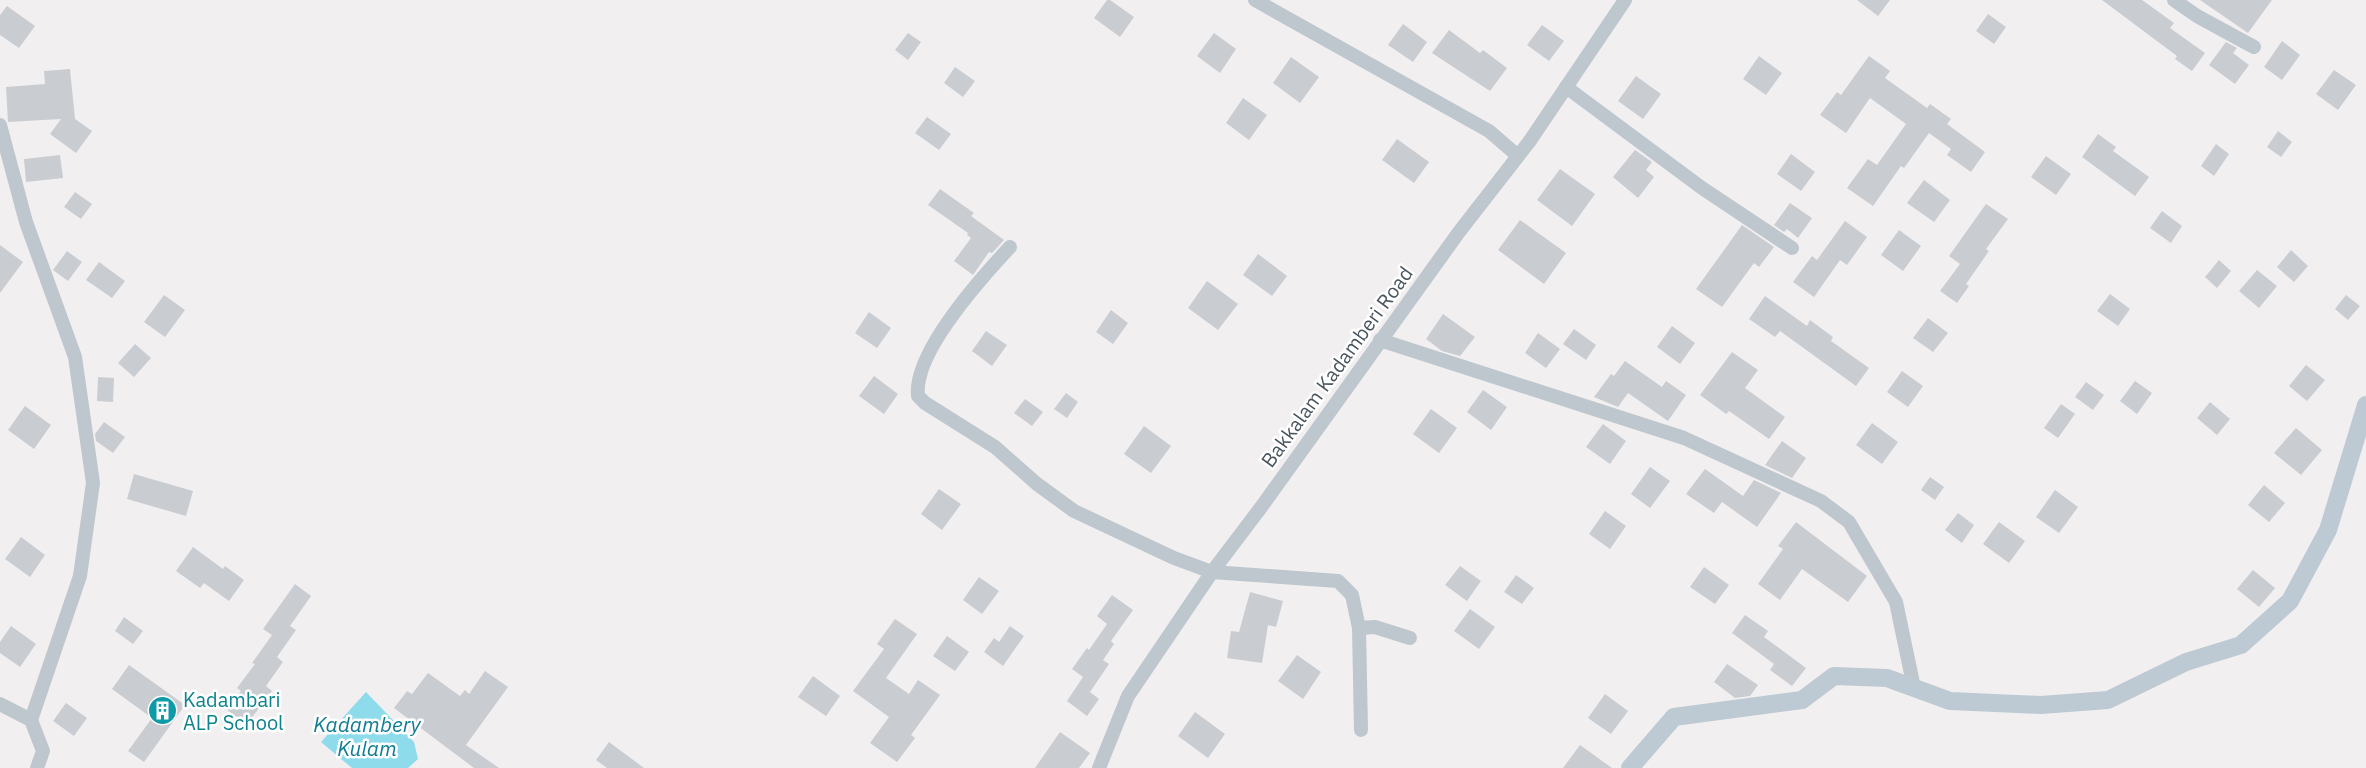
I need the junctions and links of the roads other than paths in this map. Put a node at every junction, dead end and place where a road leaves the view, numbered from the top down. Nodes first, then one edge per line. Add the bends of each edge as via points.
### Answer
1 (1255, 0) edge
2 (1625, 0) edge
3 (2174, 0) edge
4 (2254, 47) dead end
5 (1566, 87) junction
6 (0, 125) edge
7 (1518, 156) junction
8 (1010, 247) dead end
9 (1792, 248) dead end
10 (1380, 340) junction
11 (2366, 405) edge
12 (1212, 572) junction
13 (1359, 628) junction
14 (1410, 638) dead end
15 (1914, 688) junction
16 (0, 704) edge
17 (31, 720) junction
18 (1361, 730) dead end
19 (37, 768) edge
20 (1099, 768) edge
21 (1630, 768) edge

1 - 7 street via 1490,131
2 - 5 street, Bakkalam Kadamberi Road
3 - 4 street
5 - 7 street, Bakkalam Kadamberi Road
5 - 9 street via 1702,188
6 - 17 street via 26,222 75,357 93,483 80,576
7 - 10 street, Bakkalam Kadamberi Road
8 - 12 street via 945,323 921,375 918,396 995,447 1074,511
10 - 12 street, Bakkalam Kadamberi Road
10 - 15 street via 1684,438 1821,501 1850,522 1896,602
11 - 15 street via 2328,530 2290,602 2241,645 2186,662 2108,700 2041,705 1950,701
12 - 13 street via 1338,581 1352,595
12 - 20 street, Bakkalam Kadamberi Road via 1128,696
13 - 14 street via 1375,627
13 - 18 street
15 - 21 street via 1887,678 1834,676 1802,700 1674,717
16 - 17 street
17 - 19 street via 43,751

